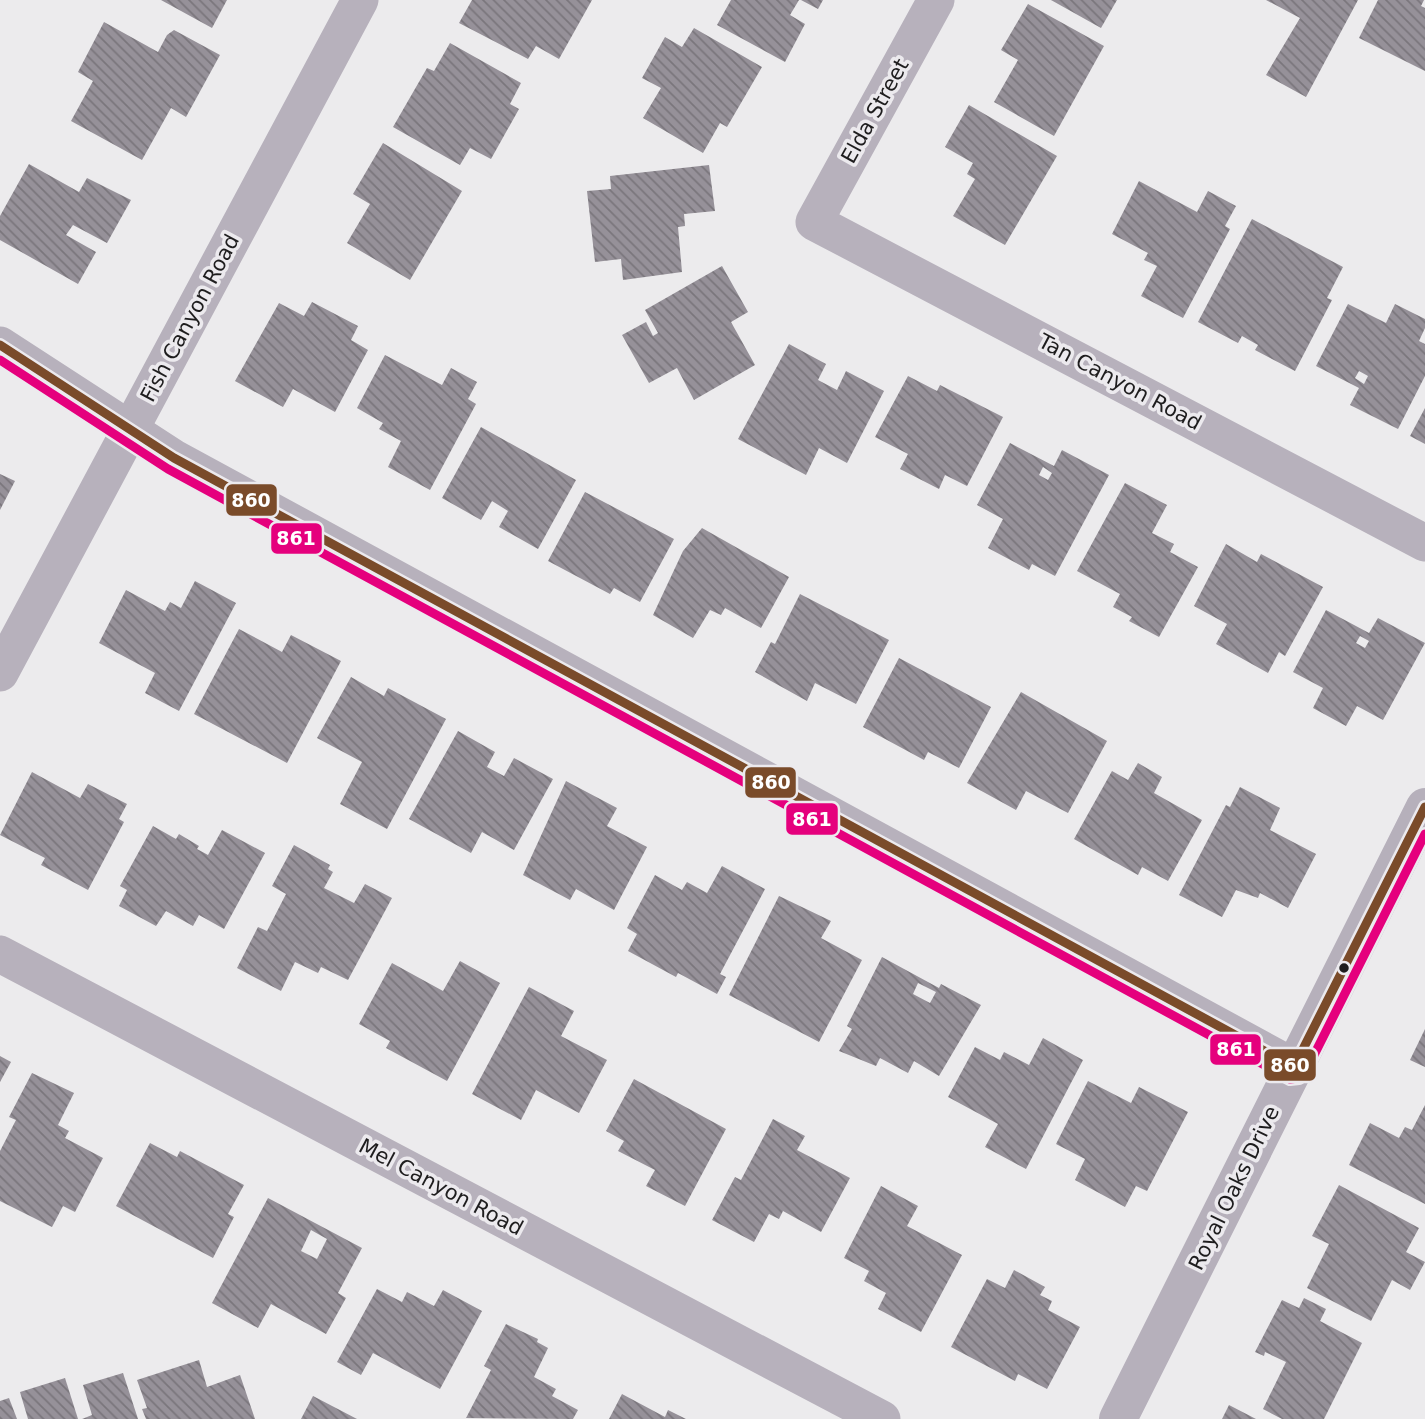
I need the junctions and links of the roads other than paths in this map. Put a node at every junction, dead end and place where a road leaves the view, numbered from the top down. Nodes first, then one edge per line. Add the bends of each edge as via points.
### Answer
1 (360, 0) edge
2 (936, 0) edge
3 (814, 222) joint
4 (0, 345) edge
5 (131, 429) junction
6 (1425, 543) edge
7 (0, 673) edge
8 (1425, 807) edge
9 (0, 954) edge
10 (1294, 1067) junction
11 (882, 1419) edge
12 (1118, 1419) edge

1 - 5 street, Fish Canyon Road
2 - 3 street, Elda Street
3 - 6 street, Tan Canyon Road
4 - 5 street
5 - 7 street, Fish Canyon Road
5 - 10 street via 174,458
8 - 10 street, Royal Oaks Drive
9 - 11 street, Mel Canyon Road
10 - 12 street, Royal Oaks Drive

